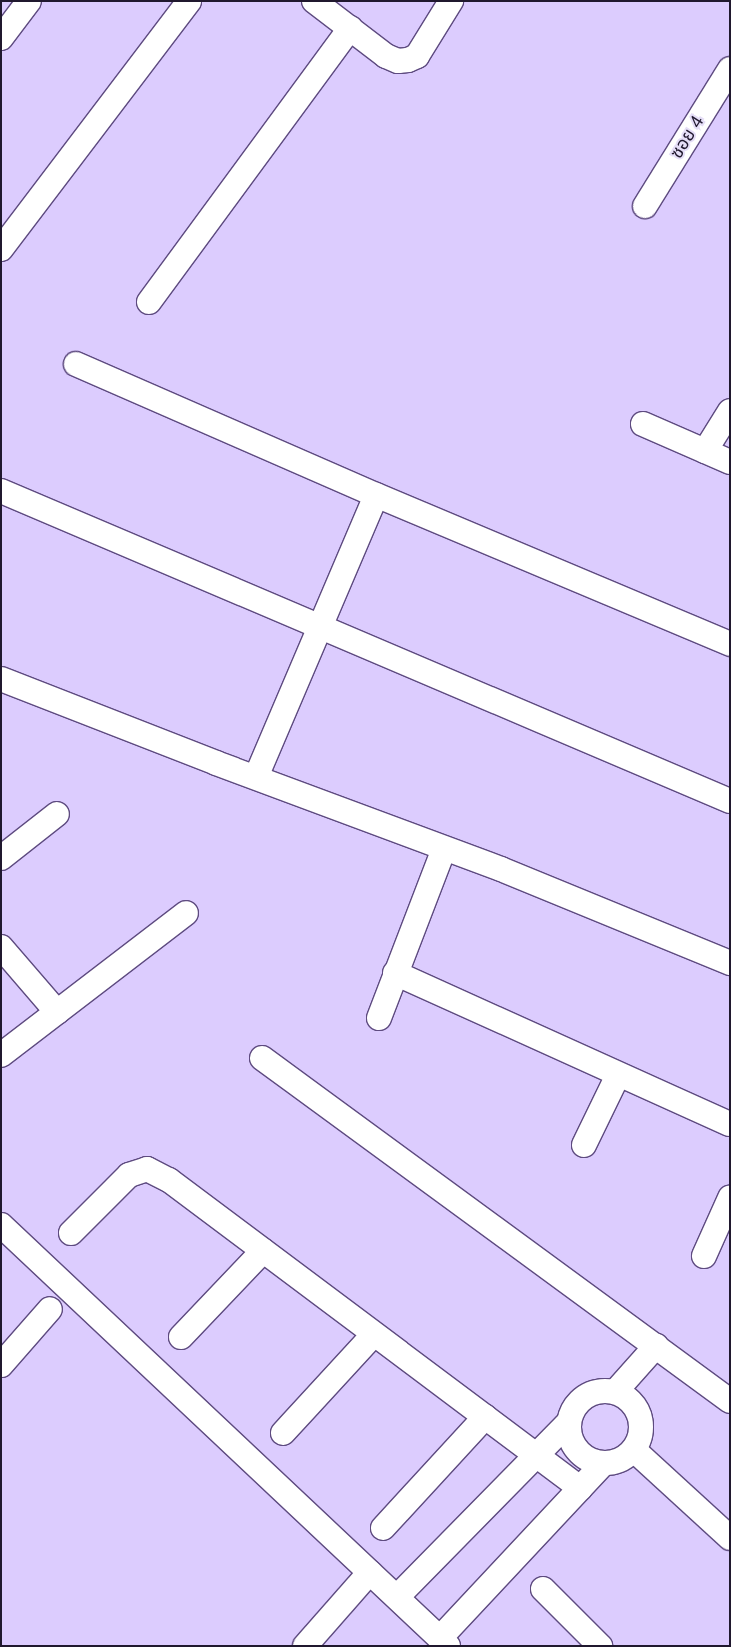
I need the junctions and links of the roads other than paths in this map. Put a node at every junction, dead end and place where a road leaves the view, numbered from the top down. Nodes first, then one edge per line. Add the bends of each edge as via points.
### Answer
1 (29, 1) edge
2 (189, 1) edge
3 (314, 1) edge
4 (452, 1) edge
5 (350, 28) junction
6 (1, 38) edge
7 (730, 69) edge
8 (645, 206) dead end
9 (1, 249) edge
10 (149, 302) dead end
11 (76, 364) dead end
12 (730, 411) edge
13 (643, 424) dead end
14 (705, 451) junction
15 (730, 462) edge
16 (1, 492) edge
17 (376, 495) junction
18 (320, 628) junction
19 (730, 644) edge
20 (1, 679) edge
21 (256, 777) junction
22 (730, 802) edge
23 (58, 814) dead end
24 (444, 849) junction
25 (1, 858) edge
26 (186, 913) dead end
27 (1, 947) edge
28 (730, 963) edge
29 (396, 973) junction
30 (56, 1012) junction
31 (379, 1018) dead end
32 (1, 1055) edge
33 (262, 1058) dead end
34 (618, 1075) junction
35 (730, 1124) edge
36 (584, 1145) dead end
37 (730, 1198) edge
38 (1, 1225) edge
39 (72, 1233) dead end
40 (263, 1251) junction
41 (704, 1256) dead end
42 (50, 1309) dead end
43 (374, 1334) junction
44 (181, 1337) dead end
45 (656, 1346) junction
46 (1, 1365) edge
47 (615, 1392) junction
48 (730, 1400) edge
49 (486, 1418) junction
50 (569, 1422) junction
51 (283, 1433) dead end
52 (634, 1450) junction
53 (536, 1455) junction
54 (603, 1464) junction
55 (580, 1488) junction
56 (383, 1528) dead end
57 (730, 1538) edge
58 (370, 1572) junction
59 (542, 1589) dead end
60 (397, 1597) junction
61 (444, 1642) edge
62 (305, 1646) edge
63 (600, 1646) edge

1 - 6 street
2 - 9 street
3 - 5 street
4 - 5 street via 417,56 408,60 398,61 386,56
5 - 10 street
7 - 8 street, ซอย 4
11 - 17 street
12 - 14 street
13 - 14 street
14 - 15 street
16 - 18 street
17 - 18 street
17 - 19 street
18 - 21 street
18 - 22 street
20 - 21 street
21 - 24 street
23 - 25 street
24 - 28 street via 501,869
24 - 29 street
26 - 30 street
27 - 30 street
29 - 31 street
29 - 34 street
30 - 32 street
33 - 45 street
34 - 35 street
34 - 36 street
37 - 41 street
38 - 58 street
39 - 40 street via 129,1175 148,1168 169,1180
40 - 43 street
40 - 44 street
42 - 46 street
43 - 49 street
43 - 51 street
45 - 47 street
45 - 48 street
47 - 50 street via 591,1393 580,1400 572,1410
47 - 52 street via 627,1398 640,1416 640,1440
49 - 53 street
49 - 56 street
50 - 53 street
50 - 54 street via 573,1446 591,1461
52 - 54 street via 614,1463
52 - 57 street
53 - 55 street
53 - 60 street
54 - 55 street
55 - 61 street
58 - 60 street
58 - 62 street
59 - 63 street
60 - 61 street

